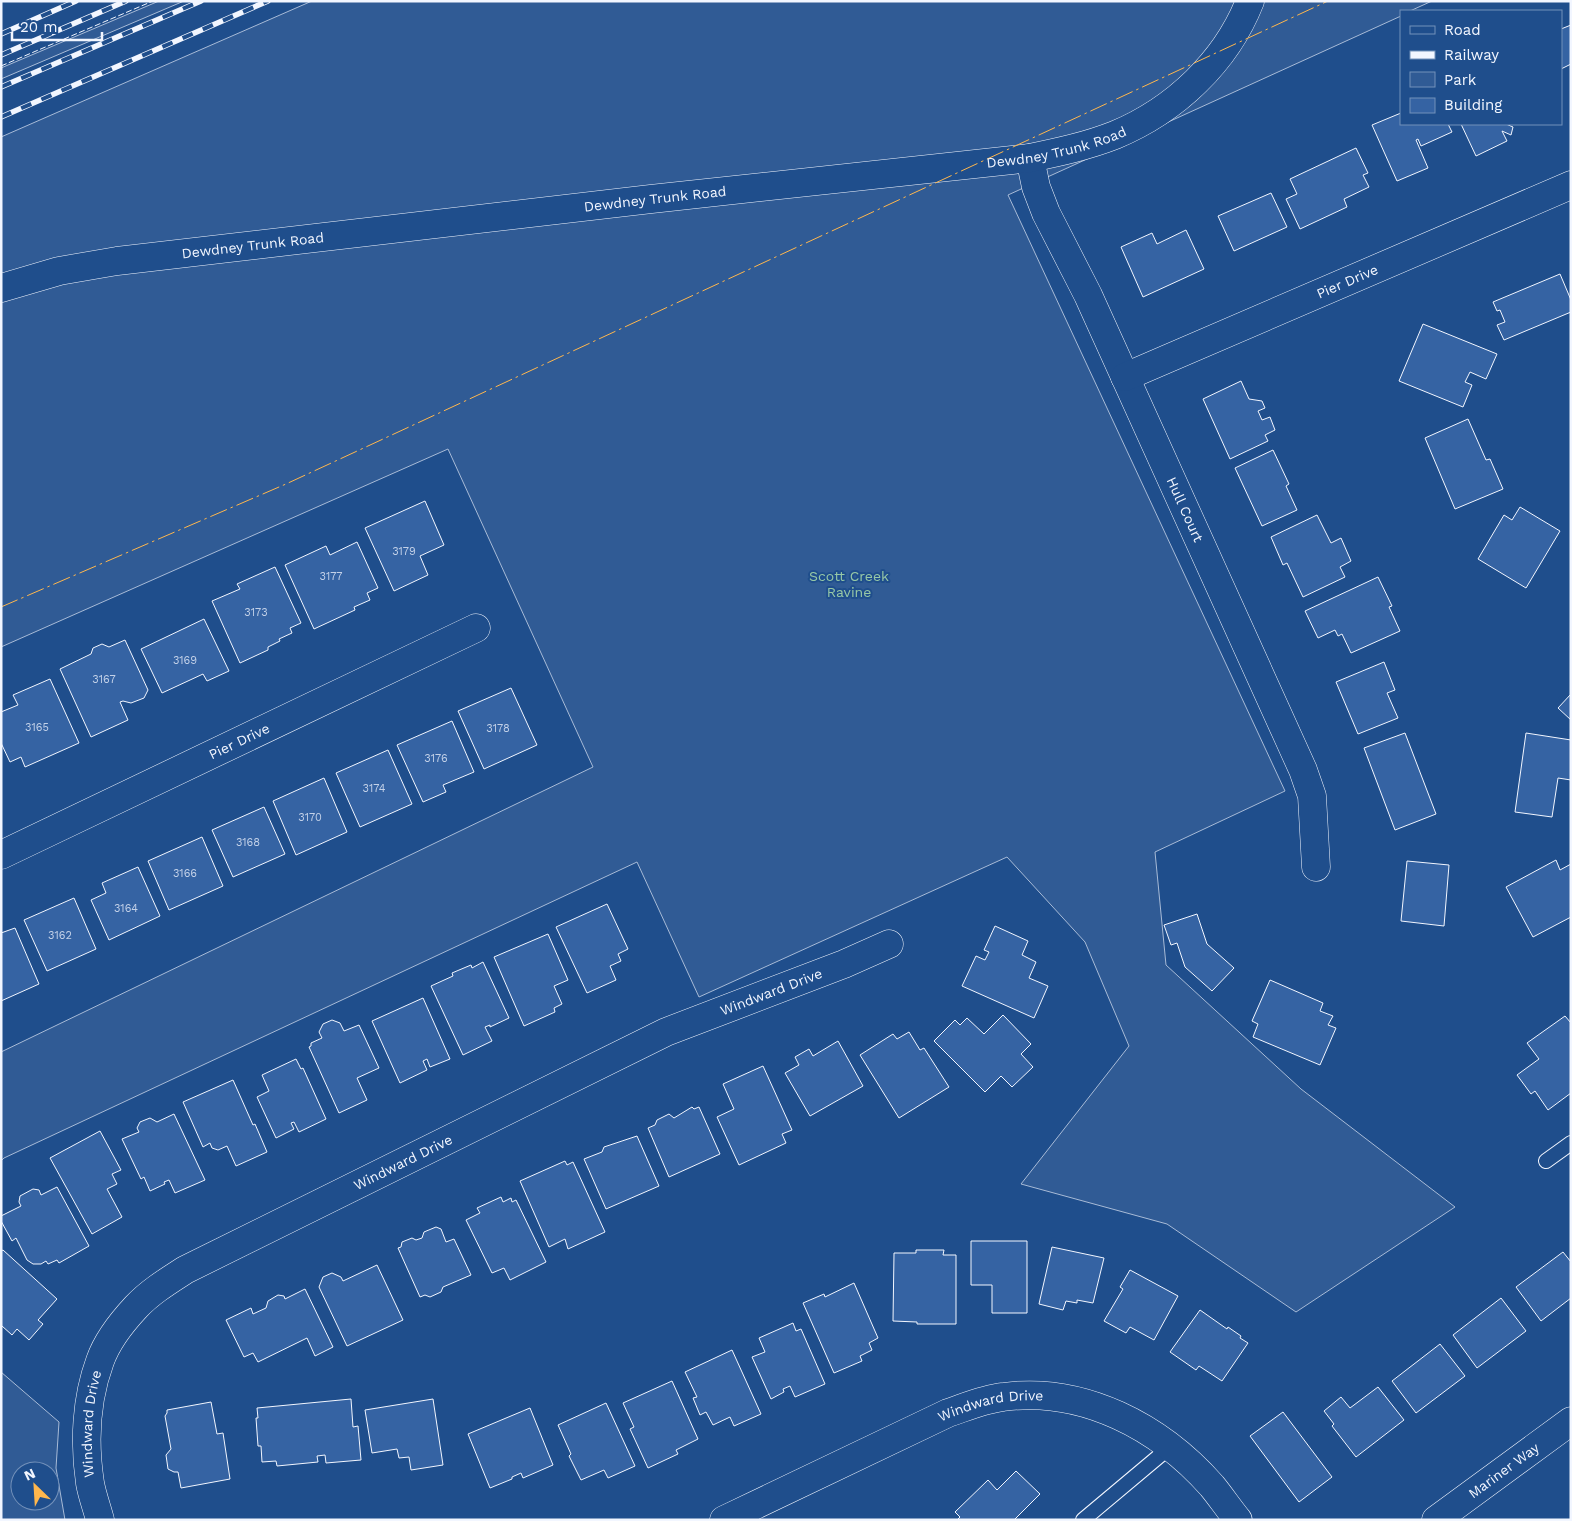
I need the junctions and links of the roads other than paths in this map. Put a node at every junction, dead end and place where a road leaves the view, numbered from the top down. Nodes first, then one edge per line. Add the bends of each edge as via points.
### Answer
1 (1250, 1) edge
2 (1030, 158) junction
3 (1571, 185) edge
4 (1, 288) edge
5 (1125, 376) junction
6 (476, 628) dead end
7 (1, 855) edge
8 (1316, 868) dead end
9 (889, 944) dead end
10 (1571, 1142) edge
11 (1546, 1161) dead end
12 (1571, 1420) edge
13 (1170, 1447) junction
14 (100, 1520) edge
15 (724, 1520) edge
16 (1083, 1520) edge
17 (1238, 1520) edge
18 (1436, 1520) edge

1 - 2 street, Dewdney Trunk Road via 1217,58 1202,76 1161,110 1115,134
2 - 4 street, Dewdney Trunk Road via 117,261 60,271
2 - 5 street, Hull Court via 1046,213
3 - 5 street, Pier Drive
5 - 8 street, Hull Court via 1303,770 1312,796
6 - 7 street, Pier Drive
9 - 14 street, Windward Drive via 666,1032 185,1270 158,1288 136,1307 112,1337 100,1360 92,1392 87,1456 90,1485
10 - 11 lane
12 - 18 street, Mariner Way
13 - 15 street, Windward Drive via 1137,1424 1094,1405 1034,1395 1002,1397 948,1413
13 - 16 lane
13 - 17 street, Windward Drive via 1211,1486

